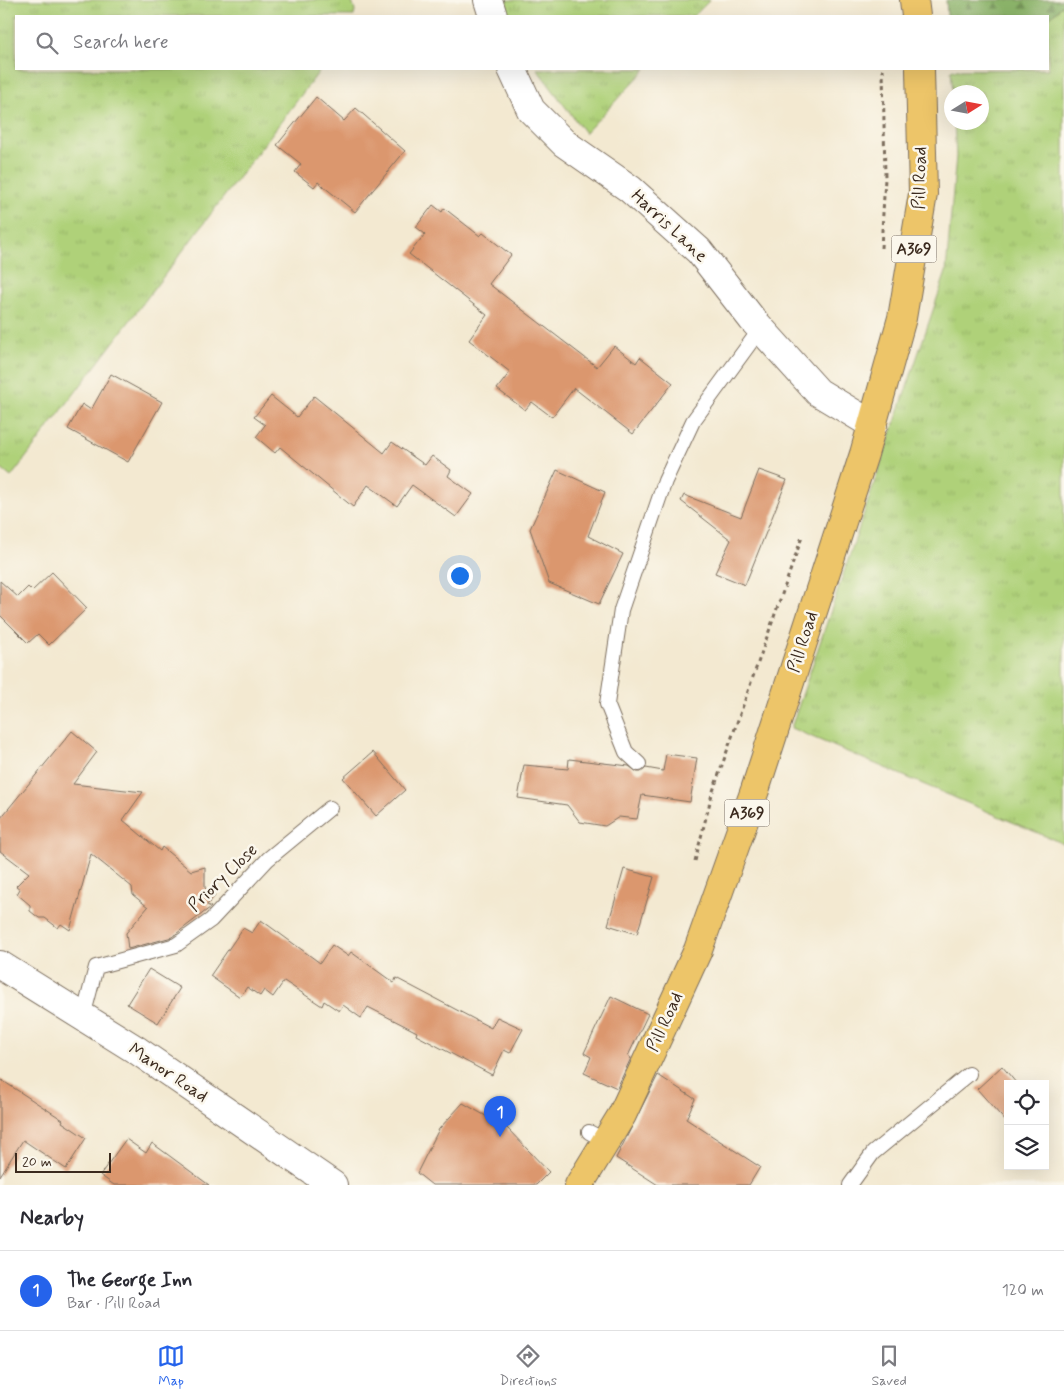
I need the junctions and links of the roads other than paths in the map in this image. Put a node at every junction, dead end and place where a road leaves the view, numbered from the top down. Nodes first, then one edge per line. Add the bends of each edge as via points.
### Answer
1 (488, 0) edge
2 (914, 0) edge
3 (493, 15) edge
4 (916, 15) edge
5 (512, 70) edge
6 (920, 70) edge
7 (761, 328) junction
8 (873, 425) junction
9 (639, 764) dead end
10 (330, 808) dead end
11 (0, 965) edge
12 (83, 1017) junction
13 (969, 1074) dead end
14 (333, 1185) edge
15 (579, 1185) edge
16 (850, 1185) edge

1 - 3 street
2 - 4 main road
5 - 7 street, Harris Lane via 531,110 564,143 630,190 699,251
6 - 8 main road, Pill Road / A369 via 923,194 902,318
7 - 8 street, Harris Lane via 818,392
7 - 9 lane via 693,421 664,481 621,610 607,704 626,752
8 - 15 main road, Pill Road / A369 via 755,790 698,950 622,1115 598,1137
10 - 12 lane, Priory Close via 268,859 211,920 176,945 96,968
11 - 12 street, Manor Road
12 - 14 street, Manor Road
13 - 16 lane via 873,1154

